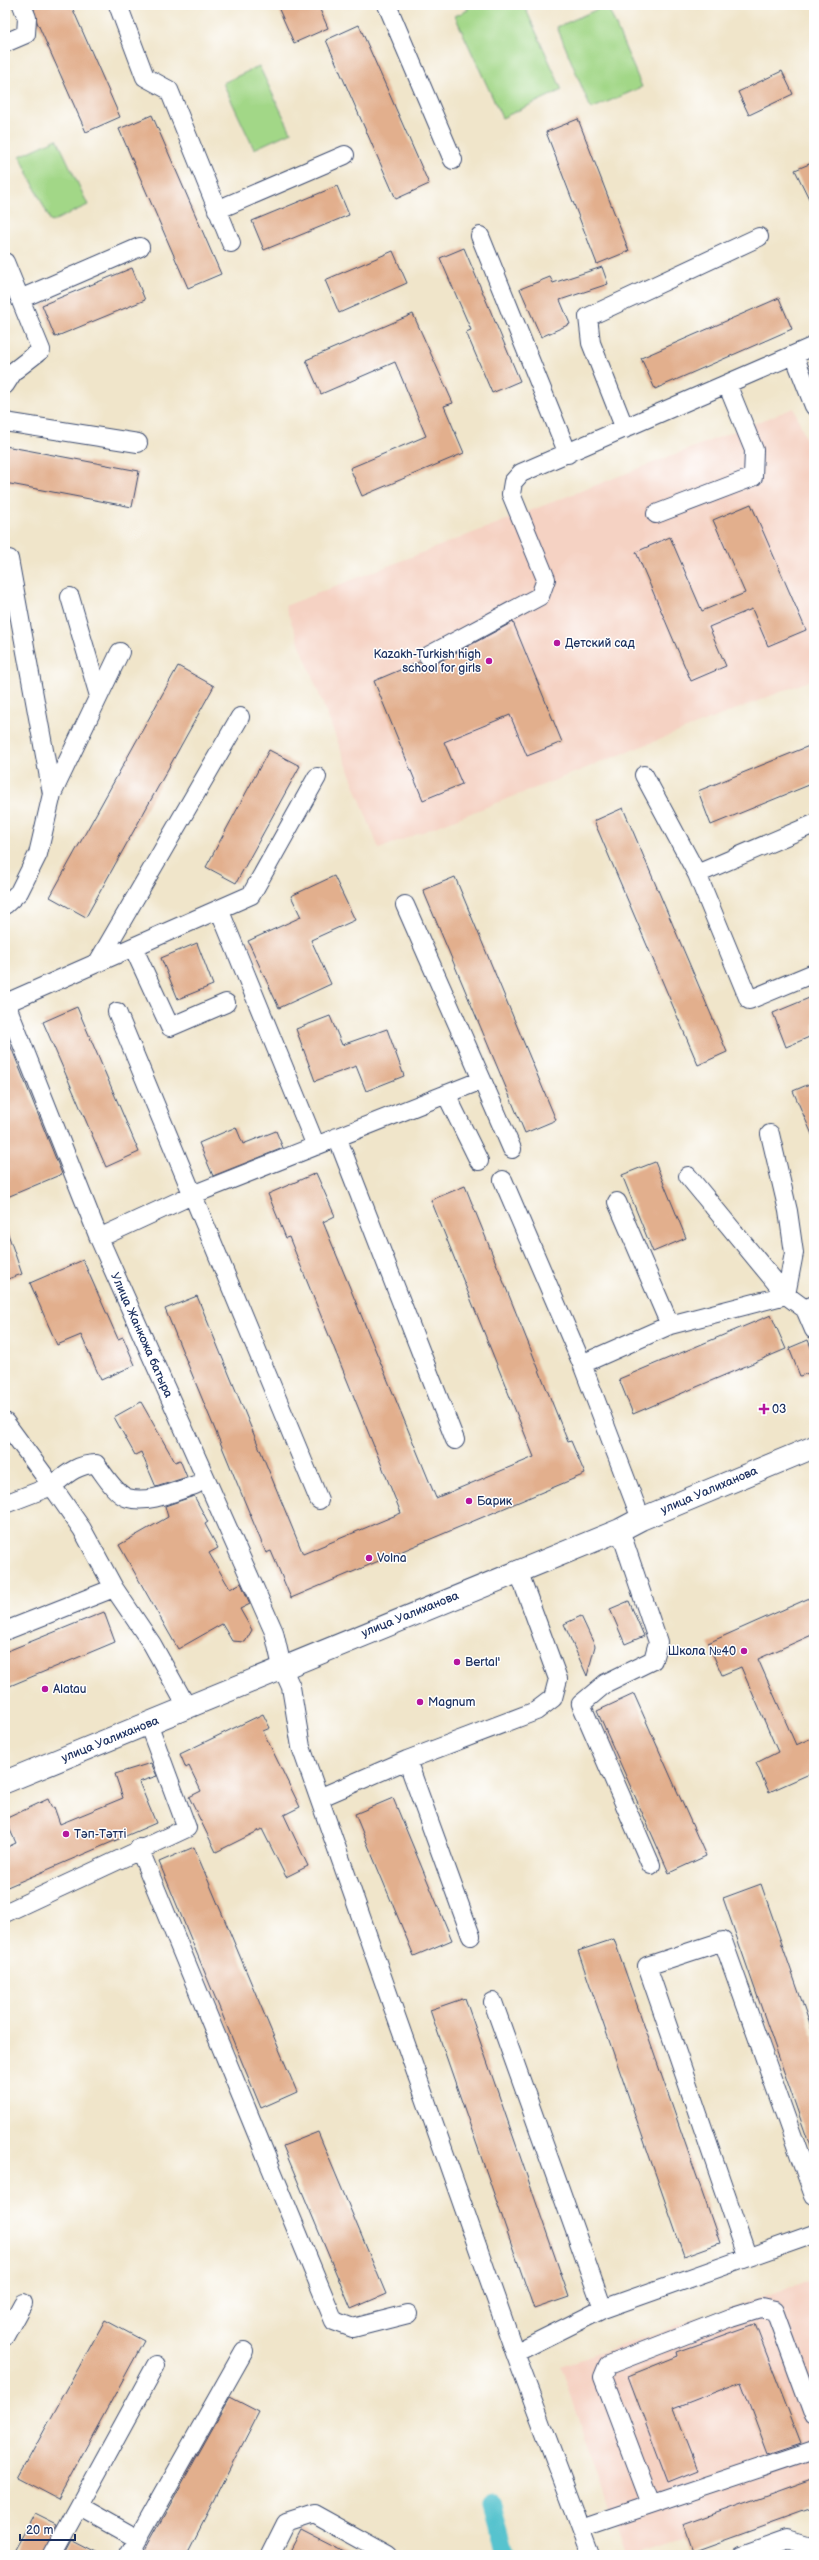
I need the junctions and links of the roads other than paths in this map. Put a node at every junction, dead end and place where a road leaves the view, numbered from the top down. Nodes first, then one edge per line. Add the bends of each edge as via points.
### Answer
1 (22, 5) edge
2 (118, 5) edge
3 (387, 5) edge
4 (5, 43) edge
5 (345, 156) dead end
6 (453, 160) dead end
7 (217, 210) junction
8 (480, 236) dead end
9 (759, 237) dead end
10 (231, 243) dead end
11 (140, 247) dead end
12 (5, 262) edge
13 (20, 299) junction
14 (814, 346) edge
15 (794, 355) junction
16 (727, 384) junction
17 (5, 385) edge
18 (814, 406) edge
19 (5, 422) edge
20 (625, 429) junction
21 (138, 443) dead end
22 (568, 454) junction
23 (656, 514) dead end
24 (9, 559) dead end
25 (70, 597) dead end
26 (120, 652) dead end
27 (428, 656) dead end
28 (99, 696) junction
29 (240, 717) dead end
30 (644, 775) dead end
31 (317, 777) dead end
32 (52, 794) junction
33 (814, 824) edge
34 (697, 874) junction
35 (6, 900) edge
36 (405, 905) dead end
37 (219, 909) junction
38 (133, 947) junction
39 (98, 962) junction
40 (814, 973) edge
41 (5, 1002) edge
42 (226, 1003) dead end
43 (117, 1012) dead end
44 (482, 1080) junction
45 (446, 1094) junction
46 (770, 1134) dead end
47 (337, 1137) junction
48 (316, 1146) junction
49 (512, 1149) dead end
50 (479, 1161) dead end
51 (688, 1176) dead end
52 (503, 1180) dead end
53 (192, 1195) junction
54 (617, 1202) dead end
55 (99, 1238) junction
56 (786, 1295) junction
57 (809, 1307) edge
58 (670, 1325) junction
59 (814, 1330) edge
60 (582, 1364) junction
61 (5, 1422) edge
62 (455, 1440) dead end
63 (814, 1447) edge
64 (195, 1485) dead end
65 (52, 1486) junction
66 (319, 1500) dead end
67 (5, 1504) edge
68 (641, 1519) junction
69 (620, 1530) junction
70 (518, 1570) junction
71 (114, 1588) junction
72 (5, 1631) edge
73 (282, 1667) junction
74 (187, 1707) junction
75 (148, 1723) junction
76 (407, 1760) junction
77 (5, 1782) edge
78 (319, 1798) junction
79 (139, 1848) junction
80 (651, 1865) dead end
81 (5, 1913) edge
82 (472, 1936) dead end
83 (493, 2002) dead end
84 (814, 2196) edge
85 (814, 2234) edge
86 (747, 2256) junction
87 (23, 2303) dead end
88 (603, 2309) junction
89 (408, 2314) dead end
90 (5, 2336) edge
91 (244, 2351) dead end
92 (515, 2353) junction
93 (156, 2365) dead end
94 (814, 2417) edge
95 (814, 2450) edge
96 (651, 2504) junction
97 (79, 2506) junction
98 (581, 2528) junction
99 (138, 2539) junction
100 (814, 2547) edge
101 (52, 2555) edge
102 (129, 2555) edge
103 (270, 2555) edge
104 (388, 2555) edge
105 (591, 2555) edge
106 (742, 2555) edge

1 - 4 street via 27,18 26,34
2 - 7 street via 145,77 169,90
3 - 6 street
5 - 7 street
7 - 10 street
8 - 22 street
9 - 20 street via 588,317 591,343
11 - 13 street
12 - 13 street
13 - 17 street via 41,350 14,371
14 - 15 street
15 - 16 street
15 - 18 street
16 - 20 street
16 - 23 street via 754,450 753,477
19 - 21 street
20 - 22 street
22 - 27 street via 521,473 512,488 511,494 546,579 540,596
24 - 32 street
25 - 28 street
26 - 28 street
28 - 32 street
29 - 39 street
30 - 34 street
31 - 37 street via 251,895
32 - 35 street via 38,854 19,892
33 - 34 street
34 - 40 street via 748,1000
36 - 44 street
37 - 38 street
37 - 48 street
38 - 39 street
38 - 42 street via 170,1027
39 - 41 street
41 - 55 street, Улица Жанкожа батыра
43 - 53 street
44 - 45 street
44 - 49 street
45 - 47 street
45 - 50 street
46 - 56 street via 788,1211 794,1253
47 - 48 street
47 - 62 street
48 - 53 street
51 - 56 street
52 - 60 street
53 - 55 street
53 - 66 street
54 - 58 street
55 - 73 street, Улица Жанкожа батыра via 274,1632
56 - 57 street
56 - 58 street
57 - 59 street
58 - 60 street
60 - 68 street
61 - 65 street
63 - 68 main road, улица Уалиханова
64 - 65 street via 151,1498 128,1498 119,1492 96,1464 87,1464 75,1468
65 - 67 street
65 - 71 street via 82,1529
68 - 69 main road, улица Уалиханова
69 - 70 main road, улица Уалиханова
69 - 80 street via 658,1642 653,1660 606,1683 581,1704
70 - 73 main road, улица Уалиханова
70 - 76 street via 558,1679 554,1698 536,1711
71 - 72 street
71 - 74 street via 152,1644
73 - 74 main road, улица Уалиханова
73 - 78 street, Улица Жанкожа батыра via 291,1687 301,1747
74 - 75 main road, улица Уалиханова
75 - 77 main road, улица Уалиханова
75 - 79 street via 187,1828
76 - 78 street
76 - 82 street
78 - 92 street, Улица Жанкожа батыра
79 - 81 street
79 - 89 street via 334,2321 353,2328
83 - 88 street
84 - 86 street via 723,1941 647,1966
85 - 86 street
86 - 88 street
87 - 90 street
88 - 92 street
91 - 99 street
92 - 98 street, Улица Жанкожа батыра
93 - 97 street
94 - 96 street via 776,2311 761,2308 732,2317 608,2364 603,2377
95 - 96 street
96 - 98 street
97 - 99 street
97 - 101 street
98 - 105 street, Улица Жанкожа батыра
99 - 102 street
100 - 106 street via 786,2538
103 - 104 street via 286,2523 314,2514

